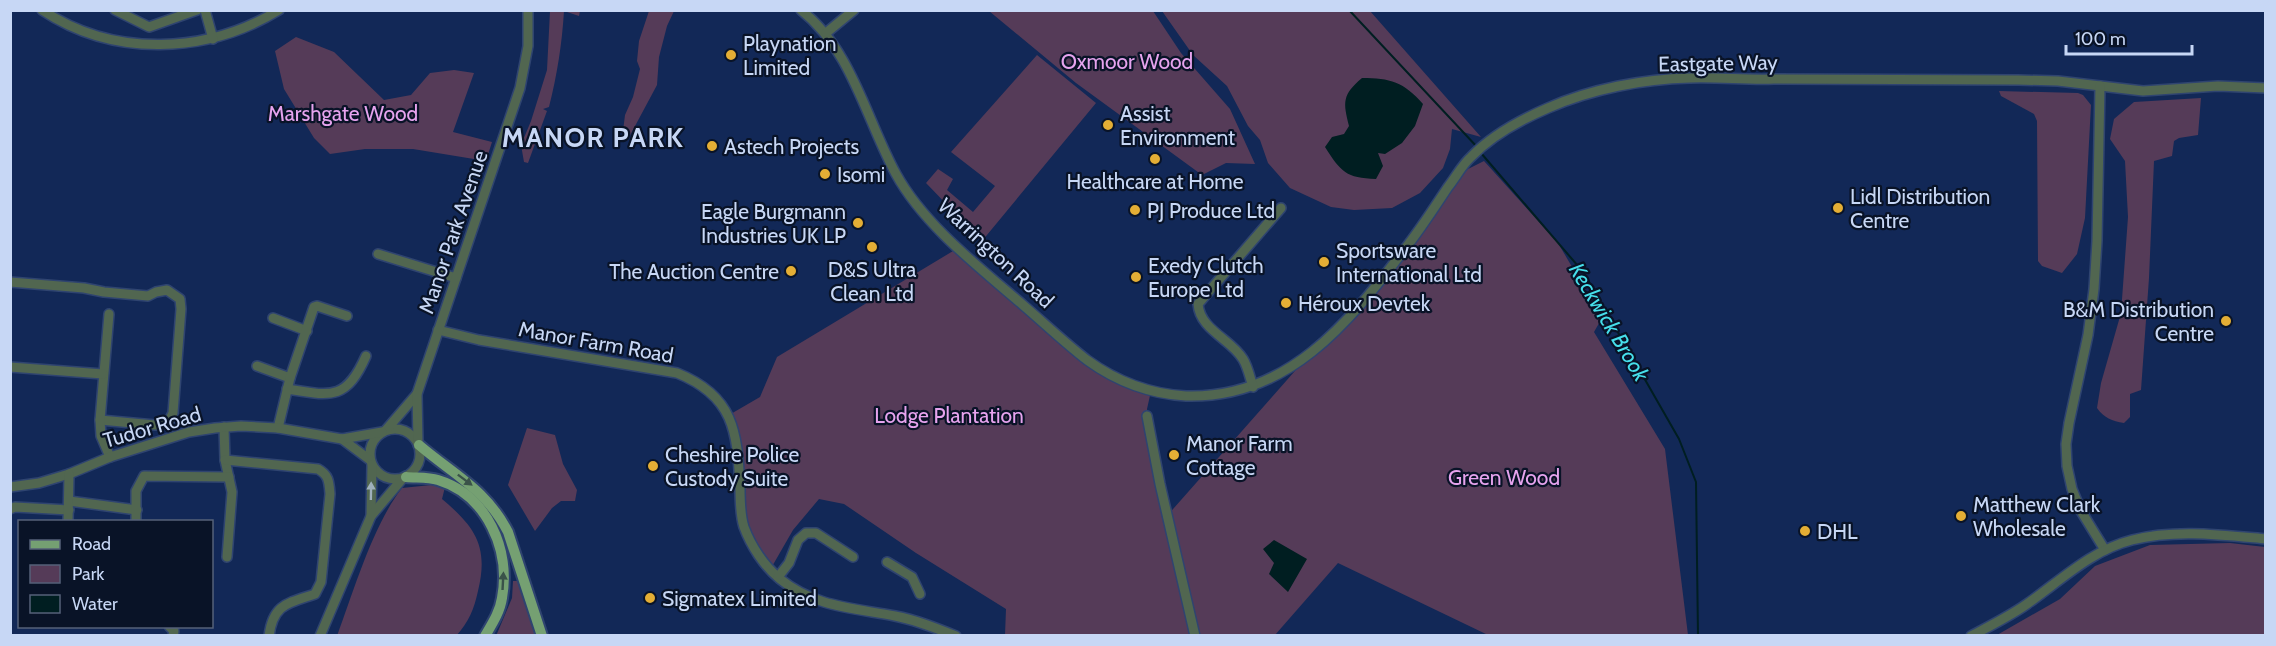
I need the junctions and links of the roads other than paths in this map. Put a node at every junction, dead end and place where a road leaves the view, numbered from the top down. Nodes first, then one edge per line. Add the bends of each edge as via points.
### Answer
1 (42, 10) edge
2 (115, 10) edge
3 (197, 10) edge
4 (205, 10) edge
5 (279, 10) edge
6 (528, 10) edge
7 (801, 10) edge
8 (854, 10) edge
9 (826, 33) junction
10 (213, 39) junction
11 (2100, 86) junction
12 (2265, 88) edge
13 (1281, 208) dead end
14 (378, 254) dead end
15 (456, 278) junction
16 (10, 282) edge
17 (109, 314) dead end
18 (347, 316) dead end
19 (273, 318) dead end
20 (438, 330) junction
21 (307, 331) junction
22 (366, 356) dead end
23 (257, 366) dead end
24 (10, 367) edge
25 (103, 374) junction
26 (290, 378) junction
27 (1253, 387) junction
28 (287, 389) junction
29 (1150, 391) joint
30 (417, 394) junction
31 (1147, 416) dead end
32 (100, 420) junction
33 (224, 427) junction
34 (278, 428) junction
35 (384, 431) junction
36 (342, 439) junction
37 (418, 444) junction
38 (110, 457) junction
39 (225, 460) junction
40 (371, 463) junction
41 (69, 474) junction
42 (229, 477) junction
43 (404, 478) junction
44 (10, 487) edge
45 (69, 506) junction
46 (10, 509) edge
47 (137, 510) junction
48 (371, 516) junction
49 (68, 520) edge
50 (136, 520) edge
51 (2265, 539) edge
52 (2105, 550) junction
53 (227, 557) dead end
54 (853, 557) dead end
55 (887, 562) dead end
56 (778, 578) junction
57 (920, 594) dead end
58 (269, 636) edge
59 (320, 636) edge
60 (485, 636) edge
61 (542, 636) edge
62 (956, 636) edge
63 (1196, 636) edge
64 (1971, 636) edge

1 - 10 street via 82,31 117,42 173,45
2 - 3 street via 149,27
4 - 10 street
5 - 10 street
6 - 15 street, Manor Park Avenue via 528,46 520,88
7 - 9 street, Warrington Road
8 - 9 street
9 - 29 street, Warrington Road via 848,69 896,175 936,225 1087,360 1121,381
11 - 12 street, Eastgate Way via 2143,91 2218,86
11 - 27 street, Eastgate Way via 2018,80 1687,78 1610,89 1547,108 1501,132 1468,159 1405,249 1351,314 1309,355
11 - 52 street via 2094,289 2066,444 2072,489
13 - 27 street via 1198,304 1207,326 1242,357
14 - 15 street
15 - 20 street, Manor Park Avenue
16 - 32 street via 148,296 167,290 180,299 173,413 168,423
17 - 25 street
18 - 21 street via 314,307
19 - 21 street
20 - 30 street, Manor Park Avenue
20 - 56 street, Manor Farm Road via 677,373 709,390 729,415 737,443 743,525 757,553
21 - 26 street
22 - 28 street via 357,376 335,394
23 - 26 street
24 - 25 street
25 - 32 street
26 - 28 street
27 - 29 street, Eastgate Way via 1205,396
28 - 34 street
30 - 35 street, Manor Park Avenue
30 - 37 street, Manor Park Avenue
31 - 63 street
32 - 38 street via 101,436
33 - 34 street, Tudor Road
33 - 38 street, Tudor Road via 189,432
33 - 39 street
34 - 36 street, Tudor Road
35 - 36 street, Tudor Road
35 - 37 street via 393,428 408,432
35 - 40 street via 371,444
36 - 40 street, Tudor Road
37 - 43 street via 420,460
37 -> 61 main road via 477,489 501,518
38 - 41 street, Tudor Road
39 - 42 street
39 - 58 street via 318,469 328,479 330,494 321,582 315,594 284,604 271,621
40 - 43 street via 382,476
48 -> 40 street
41 - 44 street, Tudor Road
41 - 45 street
42 - 47 street via 144,476 135,491
42 - 53 street via 232,492
43 - 48 street
60 -> 43 main road via 502,599 504,574 496,534 481,510 461,491 434,478
45 - 46 street
45 - 47 street
45 - 49 street
47 - 50 street
48 - 59 street
51 - 52 street via 2162,535
52 - 64 street via 2025,606
54 - 56 street via 816,533 806,534 798,540
55 - 57 street via 912,576
56 - 62 street, Manor Farm Road via 822,603 910,620

